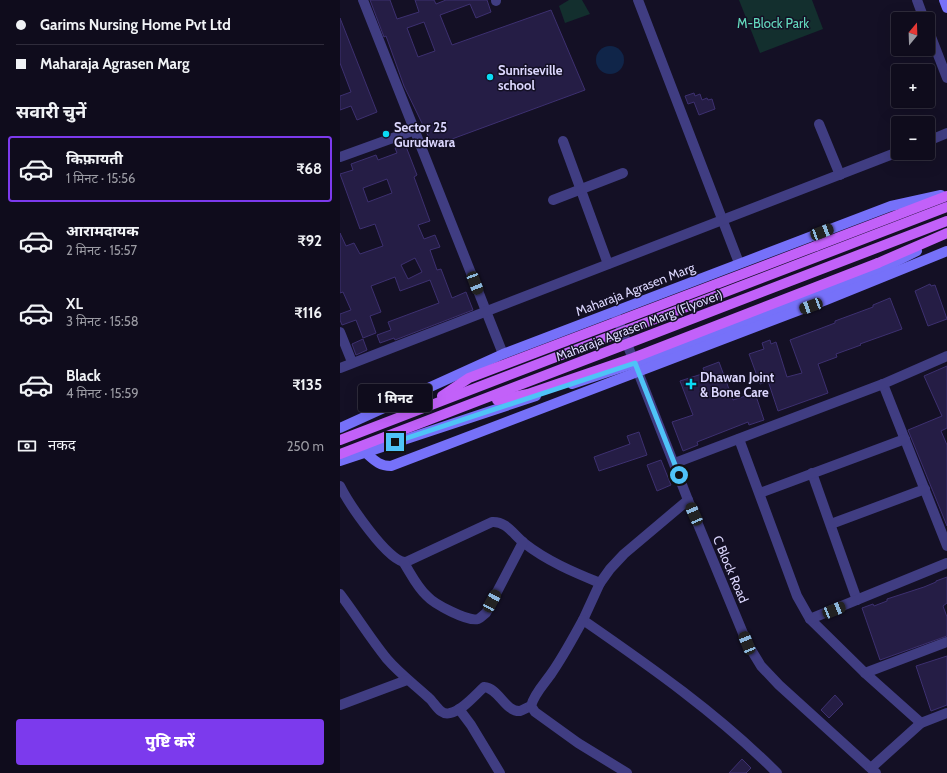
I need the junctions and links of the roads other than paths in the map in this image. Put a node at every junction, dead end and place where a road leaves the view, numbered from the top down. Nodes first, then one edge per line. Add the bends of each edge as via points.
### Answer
1 (364, 0) edge
2 (638, 0) edge
3 (917, 0) edge
4 (944, 0) edge
5 (947, 8) edge
6 (921, 12) edge
7 (935, 47) edge
8 (947, 78) edge
9 (819, 124) dead end
10 (415, 130) junction
11 (947, 133) edge
12 (935, 138) edge
13 (563, 141) dead end
14 (891, 155) edge
15 (340, 157) edge
16 (623, 173) dead end
17 (840, 175) junction
18 (581, 189) junction
19 (947, 195) edge
20 (553, 200) dead end
21 (947, 207) edge
22 (722, 220) junction
23 (947, 221) edge
24 (947, 234) edge
25 (947, 251) edge
26 (739, 263) junction
27 (608, 264) junction
28 (486, 311) junction
29 (614, 312) junction
30 (340, 332) edge
31 (503, 354) junction
32 (947, 356) edge
33 (352, 362) junction
34 (637, 367) junction
35 (340, 368) edge
36 (883, 384) junction
37 (476, 403) junction
38 (425, 407) junction
39 (341, 427) edge
40 (739, 439) junction
41 (905, 439) junction
42 (340, 440) edge
43 (365, 452) junction
44 (340, 454) edge
45 (340, 461) edge
46 (675, 463) junction
47 (812, 474) junction
48 (340, 486) edge
49 (925, 489) junction
50 (760, 493) junction
51 (688, 500) junction
52 (831, 524) junction
53 (523, 542) junction
54 (947, 546) edge
55 (404, 563) junction
56 (947, 563) edge
57 (600, 583) junction
58 (340, 594) edge
59 (857, 600) junction
60 (810, 619) junction
61 (583, 620) junction
62 (947, 642) edge
63 (865, 673) junction
64 (407, 680) junction
65 (340, 705) edge
66 (531, 706) junction
67 (459, 709) junction
68 (947, 713) edge
69 (921, 723) junction
70 (874, 770) edge
71 (500, 773) edge
72 (627, 773) edge
73 (776, 773) edge

1 - 10 street
2 - 22 street
3 - 6 street
4 - 5 main road
7 - 8 street
9 - 17 street
10 - 15 street
10 - 28 street
11 - 12 street
13 - 18 street
14 - 17 street
16 - 18 street
17 - 22 street
18 - 20 street
18 - 27 street
19 - 26 main road, Maharaja Agrasen Marg via 891,206
19 - 38 main road, bridge via 469,378
21 - 38 main road, Maharaja Agrasen Marg (Flyover), bridge
22 - 26 street
22 - 27 street
23 - 37 main road, Maharaja Agrasen Marg (Flyover), bridge
24 - 34 main road via 875,272
24 - 37 main road, bridge via 633,358 528,394
25 - 34 main road via 826,300
26 - 29 main road, Maharaja Agrasen Marg
27 - 28 street
28 - 31 street
28 - 33 street
29 - 31 main road, Maharaja Agrasen Marg
29 - 34 street, C Block Road
30 - 33 street
31 - 39 main road, Maharaja Agrasen Marg
32 - 36 street
33 - 35 street
34 - 43 main road
34 - 43 main road via 391,466 376,463
34 - 46 street, C Block Road
36 - 40 street
36 - 41 street
37 - 44 main road, Maharaja Agrasen Marg (Flyover), bridge
38 - 42 main road, Maharaja Agrasen Marg (Flyover), bridge
40 - 46 street
40 - 50 street
41 - 47 street
41 - 49 street
43 - 45 main road
46 - 51 street, C Block Road
47 - 50 street
47 - 52 street
48 - 55 street via 355,511 385,549
49 - 52 street
49 - 54 street
50 - 60 street via 797,596
51 - 57 street via 624,554
51 - 70 street, C Block Road via 747,643 761,666
52 - 59 street
53 - 55 street via 506,525 492,522
53 - 55 street via 486,613 479,618 469,619 428,598
53 - 57 street via 570,571
56 - 59 street
57 - 61 street
58 - 64 street via 387,658
59 - 60 street
60 - 63 street
61 - 66 street
61 - 73 street via 672,682 723,723
62 - 63 street
63 - 69 street
64 - 65 street
64 - 67 street via 428,696 442,712 450,713
66 - 67 street via 520,711 514,710 489,688 484,687
66 - 72 street via 535,712 578,743
67 - 71 street
68 - 69 street
69 - 70 street

